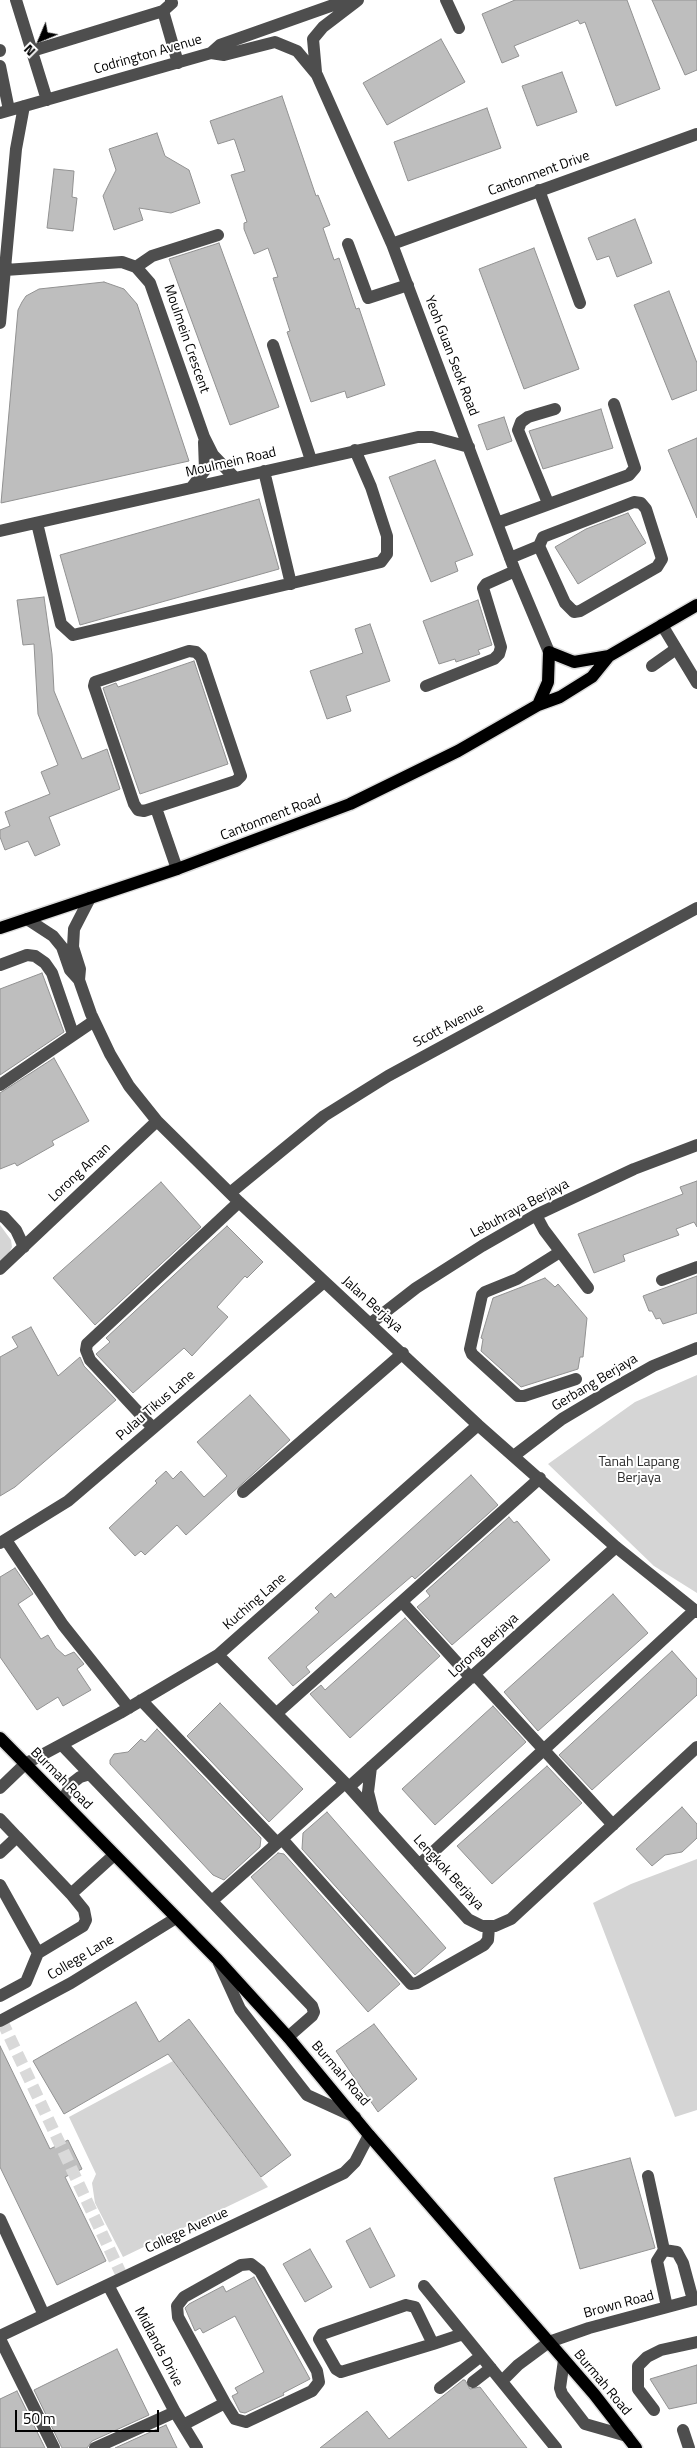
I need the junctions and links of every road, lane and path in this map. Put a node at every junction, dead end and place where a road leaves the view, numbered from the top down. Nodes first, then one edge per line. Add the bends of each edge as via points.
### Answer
1 (16, 0) edge
2 (171, 0) edge
3 (357, 0) edge
4 (446, 0) edge
5 (335, 2) edge
6 (163, 11) junction
7 (460, 28) dead end
8 (32, 51) junction
9 (211, 53) junction
10 (178, 63) junction
11 (0, 66) edge
12 (317, 75) junction
13 (47, 100) junction
14 (24, 106) junction
15 (5, 111) edge
16 (697, 134) edge
17 (539, 190) junction
18 (218, 235) dead end
19 (348, 244) dead end
20 (392, 244) junction
21 (136, 266) junction
22 (3, 276) edge
23 (408, 285) junction
24 (580, 303) dead end
25 (0, 323) edge
26 (273, 345) dead end
27 (614, 404) dead end
28 (555, 409) dead end
29 (204, 437) junction
30 (469, 447) junction
31 (355, 450) junction
32 (311, 460) junction
33 (264, 471) junction
34 (236, 478) junction
35 (191, 488) junction
36 (548, 504) junction
37 (36, 523) junction
38 (497, 523) junction
39 (0, 531) edge
40 (539, 546) junction
41 (510, 558) junction
42 (515, 571) junction
43 (291, 584) junction
44 (697, 605) edge
45 (662, 625) junction
46 (676, 649) junction
47 (549, 652) junction
48 (609, 656) junction
49 (652, 666) dead end
50 (697, 683) edge
51 (426, 686) dead end
52 (538, 705) junction
53 (156, 808) junction
54 (177, 869) junction
55 (90, 898) junction
56 (697, 908) edge
57 (27, 919) junction
58 (0, 928) edge
59 (0, 965) edge
60 (78, 980) junction
61 (94, 1021) junction
62 (73, 1034) junction
63 (0, 1085) edge
64 (157, 1121) junction
65 (697, 1145) edge
66 (234, 1197) junction
67 (0, 1216) edge
68 (536, 1216) junction
69 (24, 1246) junction
70 (560, 1252) junction
71 (697, 1267) edge
72 (0, 1269) edge
73 (662, 1280) dead end
74 (324, 1282) junction
75 (588, 1288) dead end
76 (371, 1323) junction
77 (697, 1348) edge
78 (403, 1353) junction
79 (576, 1379) dead end
80 (478, 1425) junction
81 (153, 1428) junction
82 (515, 1455) junction
83 (540, 1478) junction
84 (243, 1492) dead end
85 (3, 1542) edge
86 (616, 1547) junction
87 (402, 1602) junction
88 (696, 1611) edge
89 (218, 1655) junction
90 (473, 1676) junction
91 (141, 1700) junction
92 (129, 1708) junction
93 (277, 1713) junction
94 (0, 1738) edge
95 (62, 1744) junction
96 (697, 1748) edge
97 (544, 1750) junction
98 (25, 1764) junction
99 (371, 1767) junction
100 (90, 1774) junction
101 (347, 1785) junction
102 (0, 1788) edge
103 (63, 1801) junction
104 (373, 1814) junction
105 (0, 1820) edge
106 (614, 1825) junction
107 (17, 1837) junction
108 (280, 1841) junction
109 (0, 1853) edge
110 (114, 1855) junction
111 (419, 1865) junction
112 (0, 1885) edge
113 (71, 1894) junction
114 (213, 1900) junction
115 (176, 1918) junction
116 (489, 1927) junction
117 (38, 1953) junction
118 (218, 1960) junction
119 (0, 1996) edge
120 (0, 2022) edge
121 (288, 2037) junction
122 (357, 2118) junction
123 (369, 2134) junction
124 (648, 2176) dead end
125 (0, 2219) edge
126 (664, 2250) junction
127 (108, 2285) junction
128 (424, 2286) dead end
129 (695, 2300) edge
130 (668, 2307) junction
131 (44, 2315) junction
132 (463, 2334) junction
133 (0, 2338) edge
134 (549, 2342) junction
135 (697, 2342) edge
136 (433, 2344) junction
137 (481, 2356) junction
138 (564, 2360) junction
139 (491, 2368) junction
140 (502, 2381) junction
141 (473, 2382) dead end
142 (440, 2388) dead end
143 (225, 2403) junction
144 (654, 2410) dead end
145 (175, 2412) junction
146 (183, 2425) junction
147 (683, 2430) dead end
148 (627, 2436) junction
149 (54, 2448) edge
150 (95, 2448) edge
151 (197, 2448) edge
152 (556, 2448) edge
153 (636, 2448) edge
154 (689, 2448) edge

1 - 8 street
2 - 6 street via 172,3
3 - 5 street, Codrington Avenue
3 - 12 street, Yeoh Guan Seok Road via 313,39
4 - 7 street
5 - 9 street, Codrington Avenue via 220,45
6 - 8 street
6 - 10 street
8 - 13 street
9 - 10 street, Codrington Avenue
9 - 12 street, Yeoh Guan Seok Road via 224,55 275,42 297,51
10 - 13 street, Codrington Avenue
11 - 15 street
12 - 20 street, Yeoh Guan Seok Road
13 - 14 street, Codrington Avenue
14 - 15 street, Codrington Avenue
14 - 22 street via 16,149
16 - 17 street, Cantonment Drive
17 - 20 street, Cantonment Drive
17 - 24 street
18 - 21 street via 152,256
19 - 23 street via 368,298
20 - 23 street, Yeoh Guan Seok Road
21 - 22 street via 122,262
21 - 29 street, Moulmein Crescent via 150,283
22 - 25 street
23 - 30 street, Yeoh Guan Seok Road
26 - 32 street
27 - 36 street via 635,468 629,475
28 - 36 street via 528,417 518,430
29 - 34 street, Moulmein Crescent via 213,455
29 - 35 street, Moulmein Crescent via 206,470
30 - 31 street, Moulmein Road via 432,437 418,437
30 - 38 street, Yeoh Guan Seok Road
31 - 32 street, Moulmein Road
31 - 43 street via 384,528 387,554 381,562
32 - 33 street, Moulmein Road
33 - 34 street, Moulmein Road
33 - 43 street
34 - 35 street, Moulmein Road
35 - 37 street, Moulmein Road
36 - 38 street
37 - 39 street, Moulmein Road
37 - 43 street via 61,624 73,635
38 - 41 street, Yeoh Guan Seok Road
40 - 40 street via 543,537 634,502 641,503 646,509 662,559 657,567 574,612 565,603
40 - 41 street
41 - 42 street, Yeoh Guan Seok Road
42 - 47 street, Yeoh Guan Seok Road
42 - 51 street via 483,588 502,647 499,654 494,659
44 - 45 main road, Cantonment Road
45 - 46 street
45 - 48 main road, Cantonment Road
46 - 49 street
46 - 50 street
47 - 48 main road, Cantonment Road via 574,662
47 - 52 main road via 548,682
48 - 52 main road, Cantonment Road via 592,677 560,697
52 - 54 main road, Cantonment Road via 458,751 350,804
53 - 53 street via 138,810 134,804 95,682 189,651 196,652 201,657 240,776 236,781
53 - 54 street
54 - 55 main road, Cantonment Road
55 - 57 main road, Cantonment Road
55 - 60 street, Jalan Berjaya via 74,929 73,946 80,969
56 - 66 street, Scott Avenue via 388,1076 324,1116
57 - 58 main road, Cantonment Road
57 - 60 street, Jalan Berjaya via 53,936
59 - 62 street via 27,955 45,963 52,973
60 - 61 street, Jalan Berjaya
61 - 62 street
61 - 64 street, Jalan Berjaya via 129,1086
62 - 63 street
64 - 66 street, Jalan Berjaya
64 - 69 street, Lorong Aman
65 - 68 street, Lebuhraya Berjaya via 634,1169
66 - 74 street, Jalan Berjaya
66 - 81 street, Scott Avenue via 87,1344 90,1360
67 - 69 street via 16,1230
68 - 70 street
68 - 76 street, Lebuhraya Berjaya via 416,1288
69 - 72 street, Lorong Aman
70 - 75 street
70 - 79 street via 518,1279 482,1295 470,1350 518,1396
71 - 73 street
74 - 76 street, Jalan Berjaya
74 - 81 street, Pulau Tikus Lane
76 - 78 street, Jalan Berjaya
77 - 82 street, Gerbang Berjaya via 653,1366 593,1400
78 - 80 street, Jalan Berjaya
78 - 84 street
80 - 82 street, Jalan Berjaya
80 - 89 street, Kuching Lane
81 - 85 street, Pulau Tikus Lane via 68,1501
82 - 83 street, Jalan Berjaya
83 - 86 street, Jalan Berjaya
83 - 87 street
85 - 92 street
86 - 88 street, Jalan Berjaya
86 - 90 street, Lorong Berjaya
87 - 90 street
87 - 93 street
88 - 97 street
89 - 91 street, Kuching Lane
89 - 93 street, Lengkok Berjaya
90 - 97 street
90 - 99 street, Lorong Berjaya
91 - 92 street, Kuching Lane
91 - 108 street
92 - 95 street, Kuching Lane
93 - 101 street, Lengkok Berjaya
94 - 98 main road, Burmah Road
95 - 98 street, Kuching Lane
95 - 100 street
96 - 106 street, Lengkok Berjaya
97 - 106 street
97 - 111 street
98 - 102 street, Kuching Lane
98 - 103 main road, Burmah Road
99 - 101 street, Lorong Berjaya
99 - 104 street via 368,1792
100 - 103 street via 71,1784
100 - 114 street
101 - 104 street, Lengkok Berjaya
101 - 108 street, Lorong Berjaya
103 - 110 main road, Burmah Road
104 - 111 street, Lengkok Berjaya
105 - 107 street
106 - 116 street, Lengkok Berjaya via 511,1918
107 - 109 street
107 - 113 street
108 - 114 street, Lorong Berjaya
108 - 116 street via 411,1984 484,1945 488,1940
110 - 113 street
110 - 115 main road, Burmah Road
111 - 116 street, Lengkok Berjaya via 468,1919
112 - 117 street
113 - 117 street via 84,1910 86,1920 83,1926
114 - 121 street via 312,2006 312,2016
115 - 118 main road, Burmah Road
115 - 120 street, College Lane via 71,1983
117 - 119 street via 26,1982
118 - 121 main road, Burmah Road
118 - 122 street via 240,2009 307,2095
121 - 122 main road, Burmah Road
122 - 123 main road, Burmah Road
123 - 127 street, College Avenue via 355,2162 344,2173
123 - 134 main road, Burmah Road
124 - 126 street
125 - 131 street
126 - 129 street via 677,2252
126 - 130 street via 657,2261
127 - 131 street, College Avenue
127 - 145 street, Midlands Drive
128 - 132 street
129 - 130 street, Brown Road
130 - 134 street, Brown Road
131 - 133 street, College Avenue
132 - 136 street
132 - 137 street
133 - 149 street
134 - 138 main road, Burmah Road
134 - 140 street, Brown Road
135 - 144 street via 661,2350 638,2366 638,2389
136 - 136 street via 341,2372 319,2339 322,2334 406,2305 415,2307
137 - 139 street
137 - 142 street
138 - 148 main road, Burmah Road
138 - 148 street via 560,2388 585,2424
139 - 140 street
139 - 141 street
140 - 152 street
143 - 143 street via 178,2317 177,2306 184,2297 241,2266 251,2264 260,2271 289,2321 317,2371 318,2382 312,2391 246,2422 235,2419
143 - 146 street
145 - 146 street, Midlands Drive
145 - 150 street
146 - 151 street, Midlands Drive
147 - 154 street
148 - 153 main road, Burmah Road

